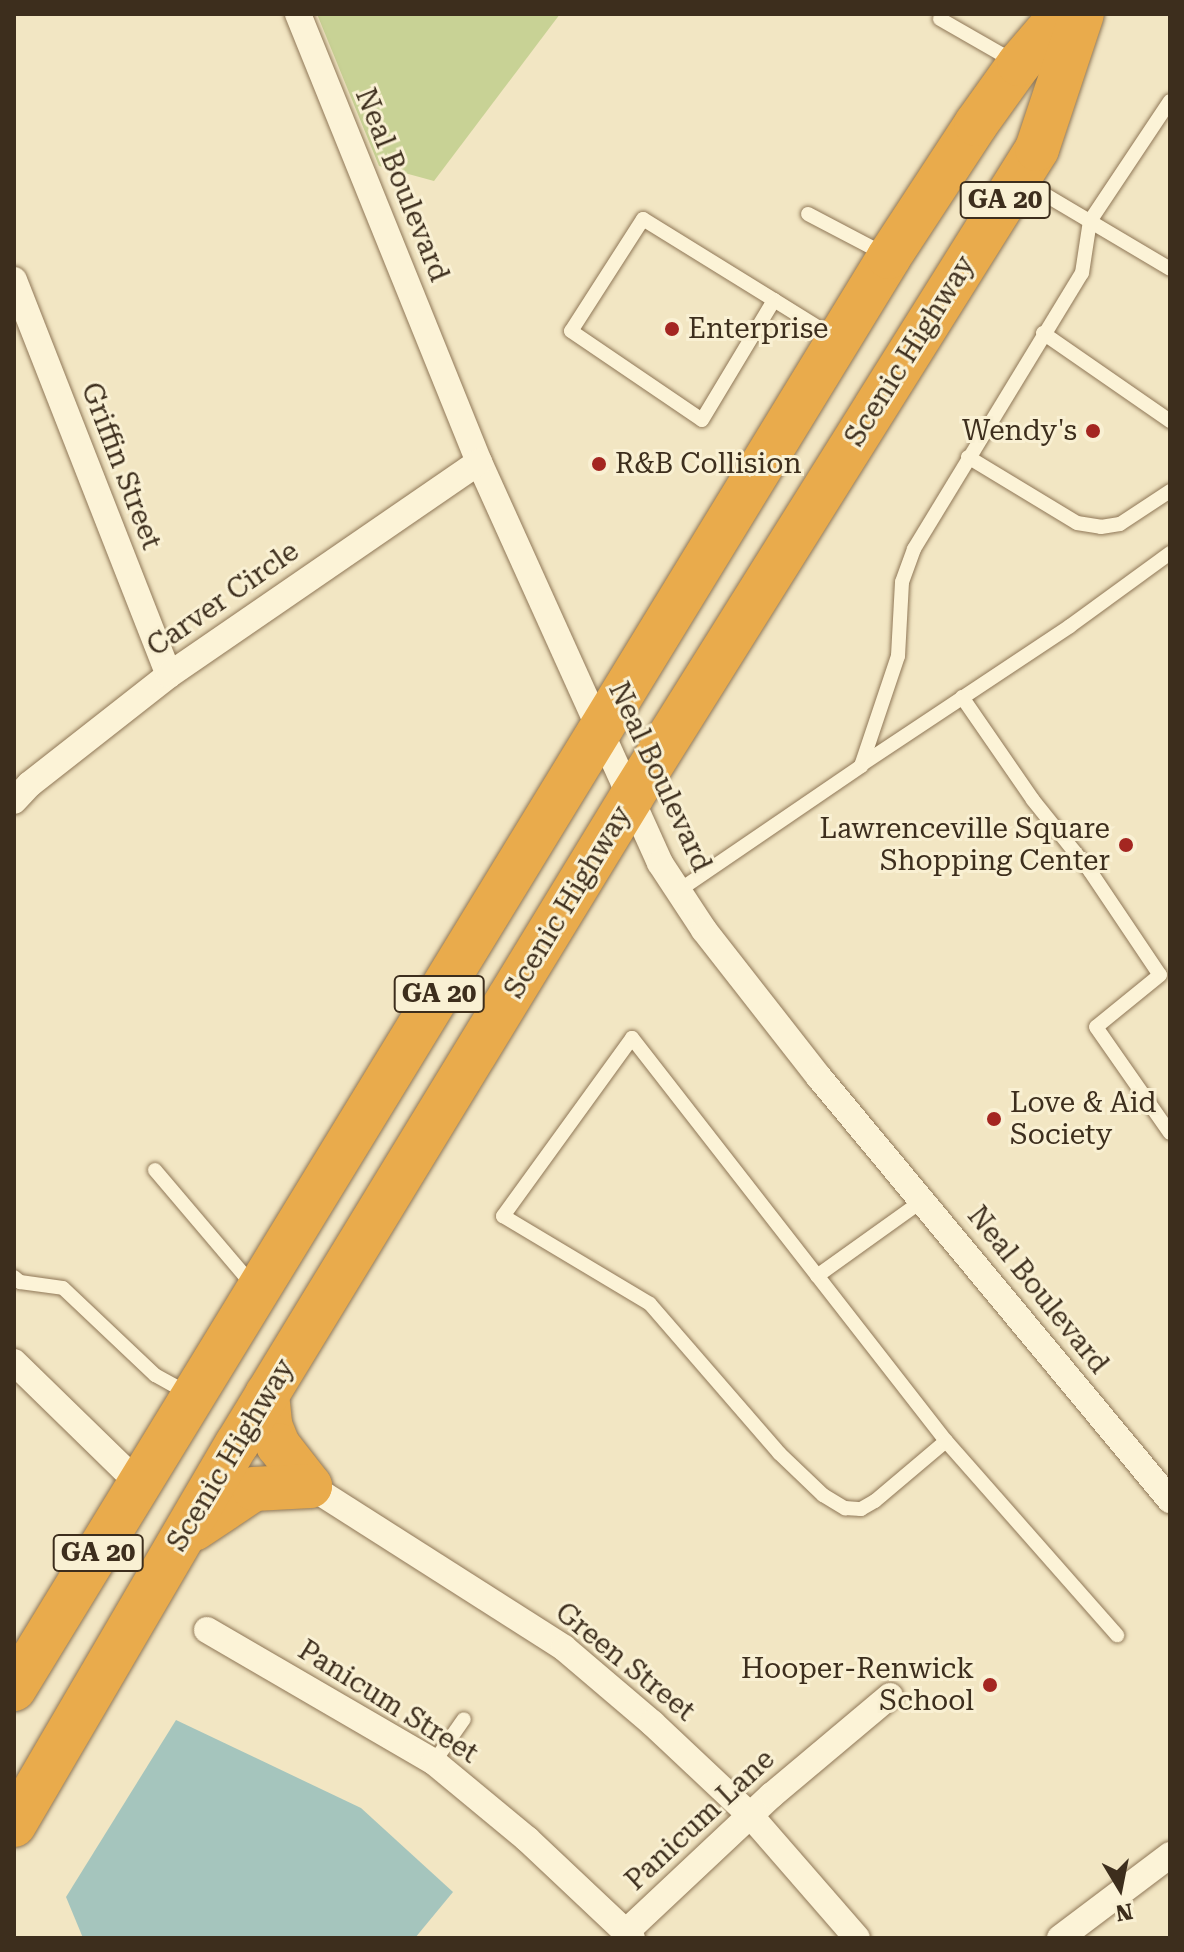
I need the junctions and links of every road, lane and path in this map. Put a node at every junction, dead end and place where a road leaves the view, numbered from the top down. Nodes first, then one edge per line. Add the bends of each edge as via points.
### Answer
1 (298, 14) edge
2 (1062, 14) edge
3 (1082, 14) edge
4 (940, 19) dead end
5 (1019, 64) junction
6 (1170, 101) edge
7 (1018, 179) junction
8 (808, 214) dead end
9 (1090, 221) junction
10 (889, 257) junction
11 (1170, 269) edge
12 (14, 280) edge
13 (774, 300) junction
14 (1043, 333) junction
15 (839, 340) junction
16 (1170, 421) edge
17 (968, 457) junction
18 (479, 462) junction
19 (1170, 491) edge
20 (1170, 553) edge
21 (169, 675) junction
22 (962, 697) junction
23 (601, 726) junction
24 (861, 766) junction
25 (632, 796) junction
26 (14, 801) edge
27 (678, 891) junction
28 (1170, 1133) edge
29 (155, 1170) dead end
30 (923, 1200) junction
31 (817, 1276) junction
32 (14, 1277) edge
33 (258, 1291) junction
34 (14, 1362) edge
35 (267, 1394) junction
36 (193, 1397) junction
37 (946, 1441) junction
38 (140, 1485) junction
39 (310, 1486) junction
40 (1170, 1500) edge
41 (179, 1540) junction
42 (207, 1630) dead end
43 (1117, 1635) dead end
44 (14, 1689) edge
45 (890, 1696) dead end
46 (464, 1719) dead end
47 (434, 1762) junction
48 (750, 1815) junction
49 (14, 1825) edge
50 (1170, 1855) edge
51 (630, 1935) edge
52 (857, 1938) edge
53 (1060, 1938) edge

1 - 18 street, Neal Boulevard
2 - 5 highway, GA 20
3 - 7 highway, Scenic Highway / GA 20 via 1037,149
4 - 5 lane
5 - 10 highway, GA 20
6 - 9 lane
7 - 9 lane
7 - 25 highway, Scenic Highway / GA 20
8 - 10 lane
9 - 11 lane
9 - 14 lane via 1082,273
10 - 15 highway, GA 20
12 - 21 street, Griffin Street
13 - 13 lane via 702,420 571,331 643,219
13 - 15 lane
14 - 16 lane
14 - 17 lane
15 - 23 highway, GA 20
17 - 19 lane via 1077,523 1120,524
17 - 24 lane via 914,549 902,582 898,656
18 - 21 street, Carver Circle
18 - 23 street, Neal Boulevard
20 - 22 lane
21 - 26 street, Carver Circle
22 - 24 lane
22 - 28 lane via 1160,975 1096,1027
23 - 25 street, Neal Boulevard
23 - 33 highway, GA 20
24 - 27 lane
25 - 27 street, Neal Boulevard
25 - 35 highway, Scenic Highway / GA 20
27 - 30 street, Neal Boulevard via 819,1077
29 - 33 lane
30 - 31 lane
30 - 40 street, Neal Boulevard
31 - 37 lane
31 - 37 lane via 632,1038 503,1216 650,1304 779,1453 823,1495 845,1508 861,1509 875,1501
32 - 36 lane via 63,1288 155,1375
33 - 36 highway, GA 20
34 - 38 street
35 - 39 highway via 278,1445
35 - 41 highway, Scenic Highway / GA 20
36 - 38 highway, GA 20
37 - 43 lane
38 - 44 highway, GA 20
39 - 41 highway via 254,1489
39 - 48 street, Green Street via 564,1648
41 - 49 highway, Scenic Highway / GA 20
42 - 47 street, Panicum Street
45 - 48 street, Panicum Lane
46 - 47 lane
47 - 51 street, Panicum Street
48 - 51 street, Panicum Lane
48 - 52 street, Green Street
50 - 53 street

